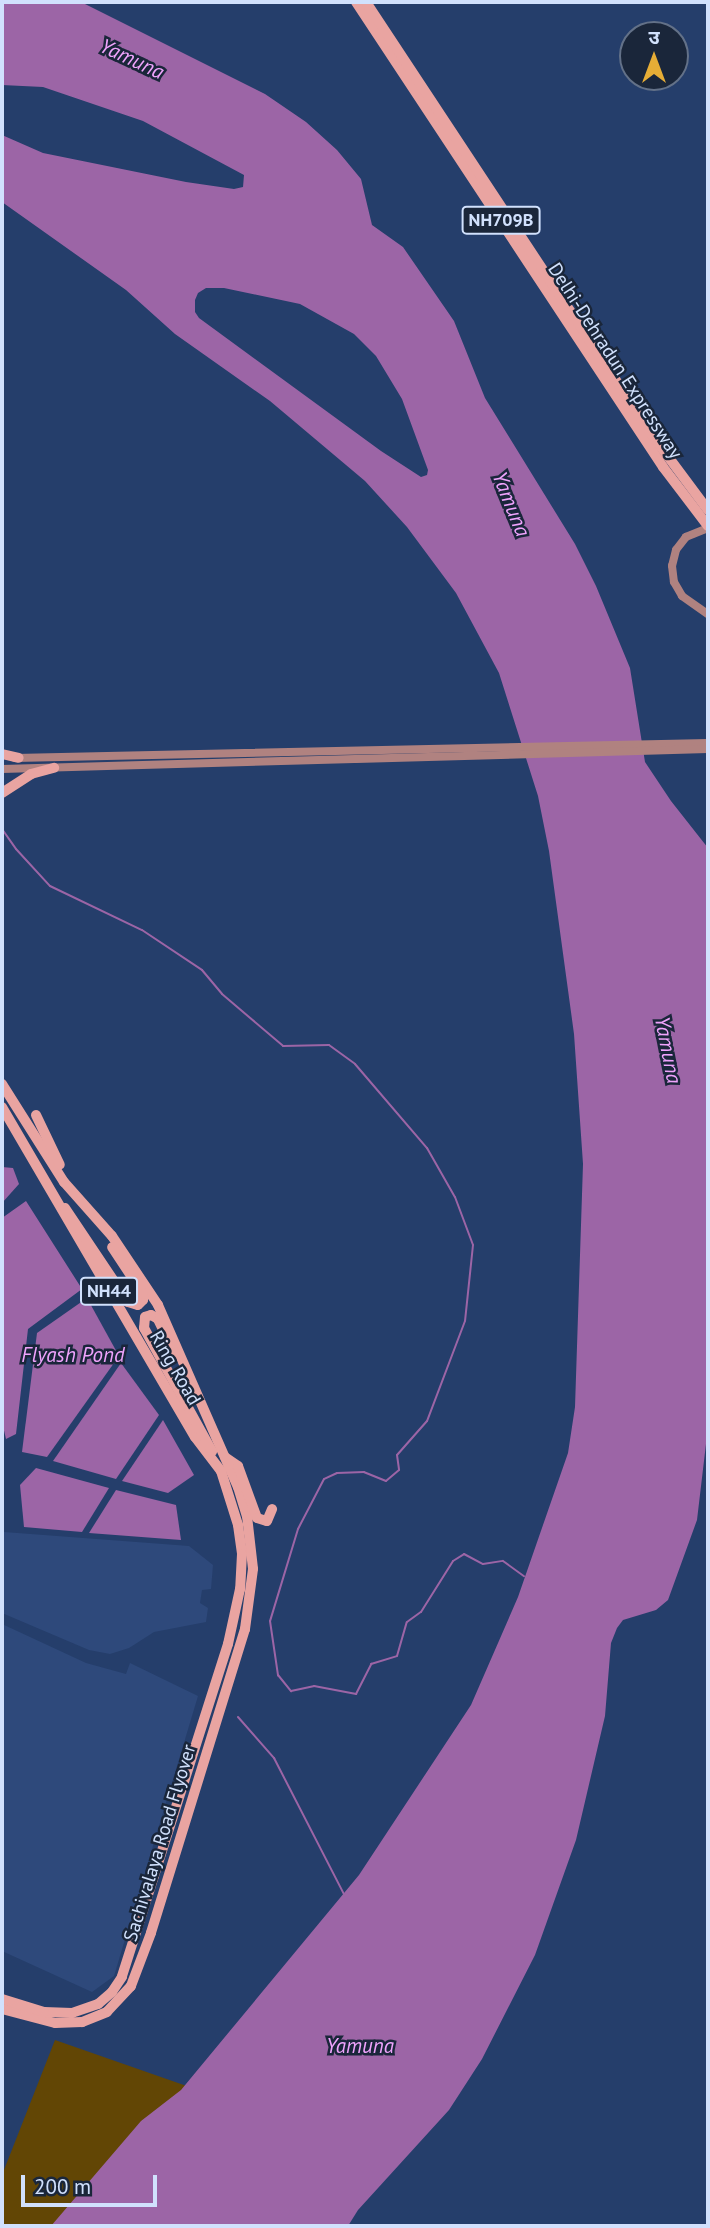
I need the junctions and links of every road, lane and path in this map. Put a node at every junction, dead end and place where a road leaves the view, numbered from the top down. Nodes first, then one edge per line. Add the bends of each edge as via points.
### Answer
1 (356, 2) edge
2 (366, 2) edge
3 (648, 437) junction
4 (707, 507) edge
5 (708, 527) edge
6 (708, 614) edge
7 (708, 743) edge
8 (708, 749) edge
9 (386, 753) junction
10 (2, 756) edge
11 (20, 763) junction
12 (54, 768) junction
13 (2, 769) edge
14 (2, 793) edge
15 (2, 1084) edge
16 (2, 1107) edge
17 (36, 1115) dead end
18 (44, 1180) junction
19 (64, 1182) junction
20 (104, 1227) junction
21 (198, 1393) junction
22 (225, 1457) junction
23 (221, 1471) junction
24 (272, 1508) dead end
25 (253, 1569) joint
26 (232, 1626) joint
27 (2, 1999) edge
28 (2, 2009) edge

1 - 3 highway, Delhi-Dehradun Expressway / NH709B
2 - 3 highway, Delhi-Dehradun Expressway / NH709B
3 - 4 highway, Delhi-Dehradun Expressway / NH709B
3 - 5 highway, Delhi-Dehradun Expressway / NH709B
5 - 6 main road via 682,541 672,571 682,596
7 - 9 main road
8 - 9 main road
9 - 11 main road
9 - 12 main road
10 - 11 highway
11 - 12 main road
11 - 13 main road
12 - 14 highway via 31,774
15 - 19 highway, Ring Road
16 - 18 highway, Ring Road / NH44
17 - 19 highway
18 - 20 highway via 128,1302 138,1305 143,1294 108,1242
18 - 23 highway, Ring Road / NH44 via 195,1437
19 - 20 highway, Ring Road
20 - 21 highway, Ring Road via 158,1305
21 - 22 highway, Ring Road
21 - 23 highway via 187,1381 158,1319 145,1317 143,1326
22 - 24 highway via 238,1466 257,1518 267,1521
22 - 25 highway, Ring Road via 247,1516
23 - 26 highway, Ring Road / NH44 via 242,1554
25 - 28 highway, Sachivalaya Road Flyover via 245,1629 131,1986 99,2016 64,2024
26 - 27 highway, Sachivalaya Road Flyover via 118,1985 90,2008 53,2013

